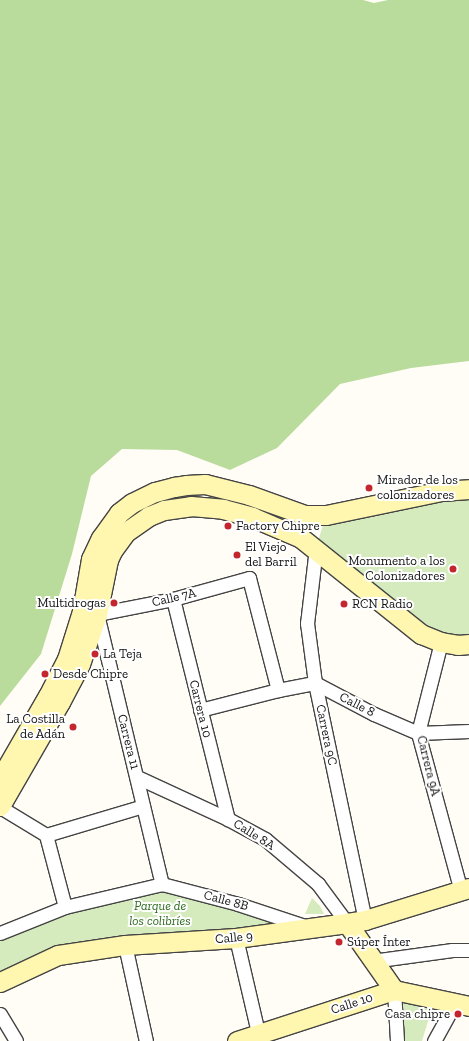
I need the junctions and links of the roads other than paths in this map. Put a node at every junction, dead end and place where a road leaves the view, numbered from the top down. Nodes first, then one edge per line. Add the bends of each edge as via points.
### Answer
1 (469, 489) edge
2 (316, 548) junction
3 (173, 599) junction
4 (90, 612) junction
5 (441, 642) junction
6 (469, 644) edge
7 (315, 682) junction
8 (278, 690) junction
9 (200, 710) junction
10 (469, 731) edge
11 (418, 733) junction
12 (137, 777) junction
13 (0, 779) edge
14 (144, 806) junction
15 (0, 807) edge
16 (228, 819) junction
17 (46, 835) junction
18 (162, 884) junction
19 (465, 889) edge
20 (65, 907) junction
21 (356, 922) junction
22 (314, 928) junction
23 (0, 933) edge
24 (236, 938) junction
25 (125, 945) junction
26 (469, 950) edge
27 (372, 961) junction
28 (0, 982) edge
29 (394, 990) junction
30 (462, 1004) edge
31 (0, 1014) edge
32 (260, 1038) edge
33 (16, 1041) edge
34 (146, 1041) edge
35 (237, 1041) edge
36 (397, 1041) edge
37 (434, 1041) edge

1 - 4 main road via 442,491 326,515 305,515 249,495 205,484 186,484 155,492 132,503 119,513 101,538 91,559
2 - 4 main road via 301,538 252,517 224,509 191,506 164,510 149,516 126,532 112,551
2 - 5 main road via 410,626 421,634
2 - 7 street, Carrera 9C via 307,624
3 - 4 street, Calle 7A
3 - 8 street, Calle 7A via 250,578
3 - 9 street, Carrera 10
4 - 12 street, Carrera 11
4 - 13 main road via 48,696
4 - 15 main road via 80,664
5 - 6 main road via 458,646
5 - 11 street, Carrera 9A
7 - 8 street
7 - 11 street, Calle 8 via 374,714
7 - 21 street, Carrera 9C
8 - 9 street
9 - 16 street, Carrera 10
10 - 11 street, Calle 8
11 - 19 street, Carrera 9A
12 - 14 street, Carrera 11
12 - 16 street, Calle 8A
14 - 17 street
14 - 18 street, Carrera 11
15 - 17 street
16 - 21 street, Calle 8A via 265,839 312,879
17 - 20 street
18 - 20 street, Calle 8B
18 - 22 street, Calle 8B
19 - 21 main road, Calle 9
20 - 23 street, Calle 8B
21 - 22 main road, Calle 9
21 - 27 main road, Carrera 9C
22 - 24 main road, Calle 9
24 - 25 main road, Calle 9
24 - 32 street
25 - 28 main road, Calle 9 via 58,955
25 - 34 street
26 - 27 street
27 - 29 main road, Carrera 9C
29 - 30 main road
29 - 32 main road, Calle 10
29 - 36 street
30 - 37 street
31 - 33 street
32 - 35 main road, Calle 10

